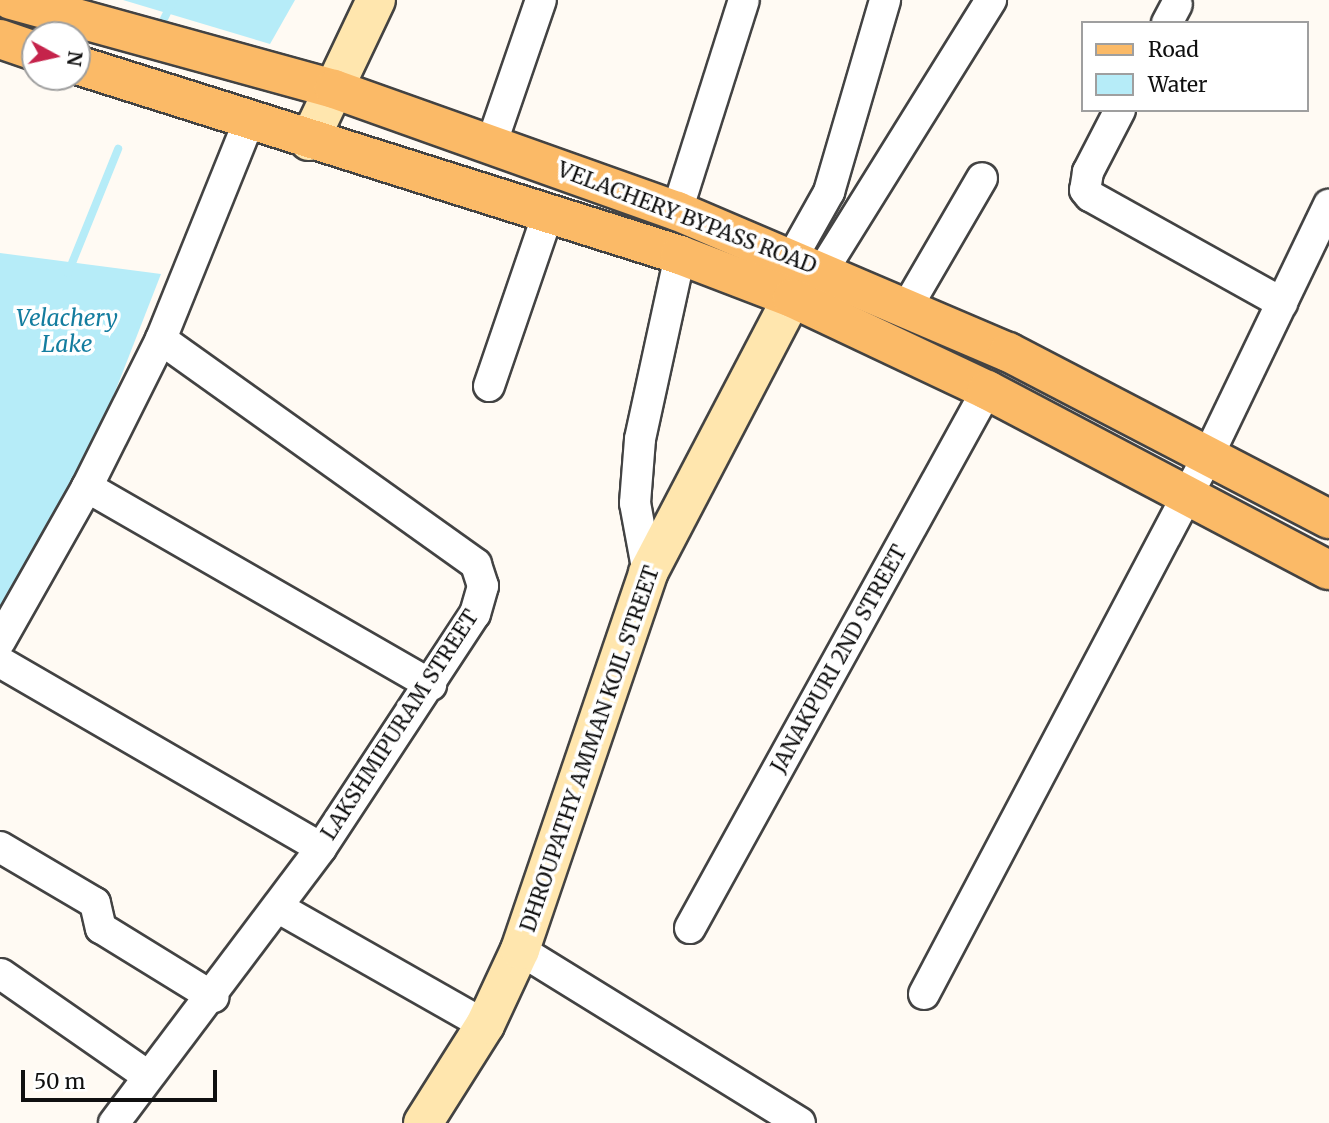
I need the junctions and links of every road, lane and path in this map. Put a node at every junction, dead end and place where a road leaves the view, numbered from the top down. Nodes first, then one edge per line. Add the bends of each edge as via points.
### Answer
1 (11, 0) edge
2 (376, 0) edge
3 (541, 0) edge
4 (744, 0) edge
5 (885, 0) edge
6 (991, 0) edge
7 (0, 40) edge
8 (21, 47) edge
9 (91, 70) edge
10 (334, 89) junction
11 (1119, 112) edge
12 (249, 121) junction
13 (309, 141) junction
14 (491, 145) junction
15 (982, 178) dead end
16 (1329, 205) edge
17 (981, 210) dead end
18 (677, 211) junction
19 (548, 214) junction
20 (680, 254) junction
21 (808, 264) junction
22 (792, 298) junction
23 (1282, 303) junction
24 (917, 311) junction
25 (161, 339) junction
26 (489, 386) dead end
27 (987, 390) junction
28 (1208, 456) junction
29 (87, 486) junction
30 (1187, 494) junction
31 (1329, 519) edge
32 (1329, 570) edge
33 (648, 573) junction
34 (0, 641) edge
35 (0, 662) edge
36 (431, 685) junction
37 (0, 847) edge
38 (321, 848) junction
39 (279, 908) junction
40 (690, 928) dead end
41 (520, 950) junction
42 (1, 974) edge
43 (924, 994) dead end
44 (213, 997) junction
45 (485, 1024) junction
46 (148, 1076) junction
47 (114, 1123) edge
48 (423, 1123) edge
49 (800, 1123) edge

1 - 10 main road, VELACHERY BYPASS ROAD
2 - 10 street
3 - 14 street
4 - 18 street
5 - 21 street
6 - 21 street
7 - 8 main road
9 - 12 main road, VELACHERY BYPASS ROAD
10 - 13 street
10 - 14 main road, VELACHERY BYPASS ROAD
11 - 23 street via 1085,180 1090,196
12 - 13 main road, VELACHERY BYPASS ROAD
12 - 25 street
13 - 19 main road, VELACHERY BYPASS ROAD
14 - 18 main road, VELACHERY BYPASS ROAD
15 - 24 street
16 - 23 street
17 - 24 street
18 - 21 main road, VELACHERY BYPASS ROAD
19 - 20 main road, VELACHERY BYPASS ROAD
19 - 26 street
20 - 22 main road, VELACHERY BYPASS ROAD
20 - 33 street via 640,439 635,503
21 - 24 main road, VELACHERY BYPASS ROAD
22 - 27 main road, VELACHERY BYPASS ROAD
22 - 33 street, DHROUPATHY AMMAN KOIL STREET
23 - 28 street
24 - 28 main road, VELACHERY BYPASS ROAD via 1008,352
25 - 29 street
25 - 36 street, LAKSHMIPURAM STREET via 475,564 483,586 475,614
27 - 30 main road, VELACHERY BYPASS ROAD
27 - 40 street, JANAKPURI 2ND STREET
28 - 30 street
28 - 31 main road, VELACHERY BYPASS ROAD
29 - 34 street
29 - 36 street
30 - 32 main road, VELACHERY BYPASS ROAD
30 - 43 street
33 - 41 street, DHROUPATHY AMMAN KOIL STREET
35 - 38 street
36 - 38 street, LAKSHMIPURAM STREET
37 - 44 street via 95,903 101,928
38 - 39 street, LAKSHMIPURAM STREET
39 - 44 street, LAKSHMIPURAM STREET
39 - 45 street
41 - 45 street, DHROUPATHY AMMAN KOIL STREET
41 - 49 street
42 - 46 street
44 - 46 street, LAKSHMIPURAM STREET
45 - 48 street, DHROUPATHY AMMAN KOIL STREET
46 - 47 street, LAKSHMIPURAM STREET

